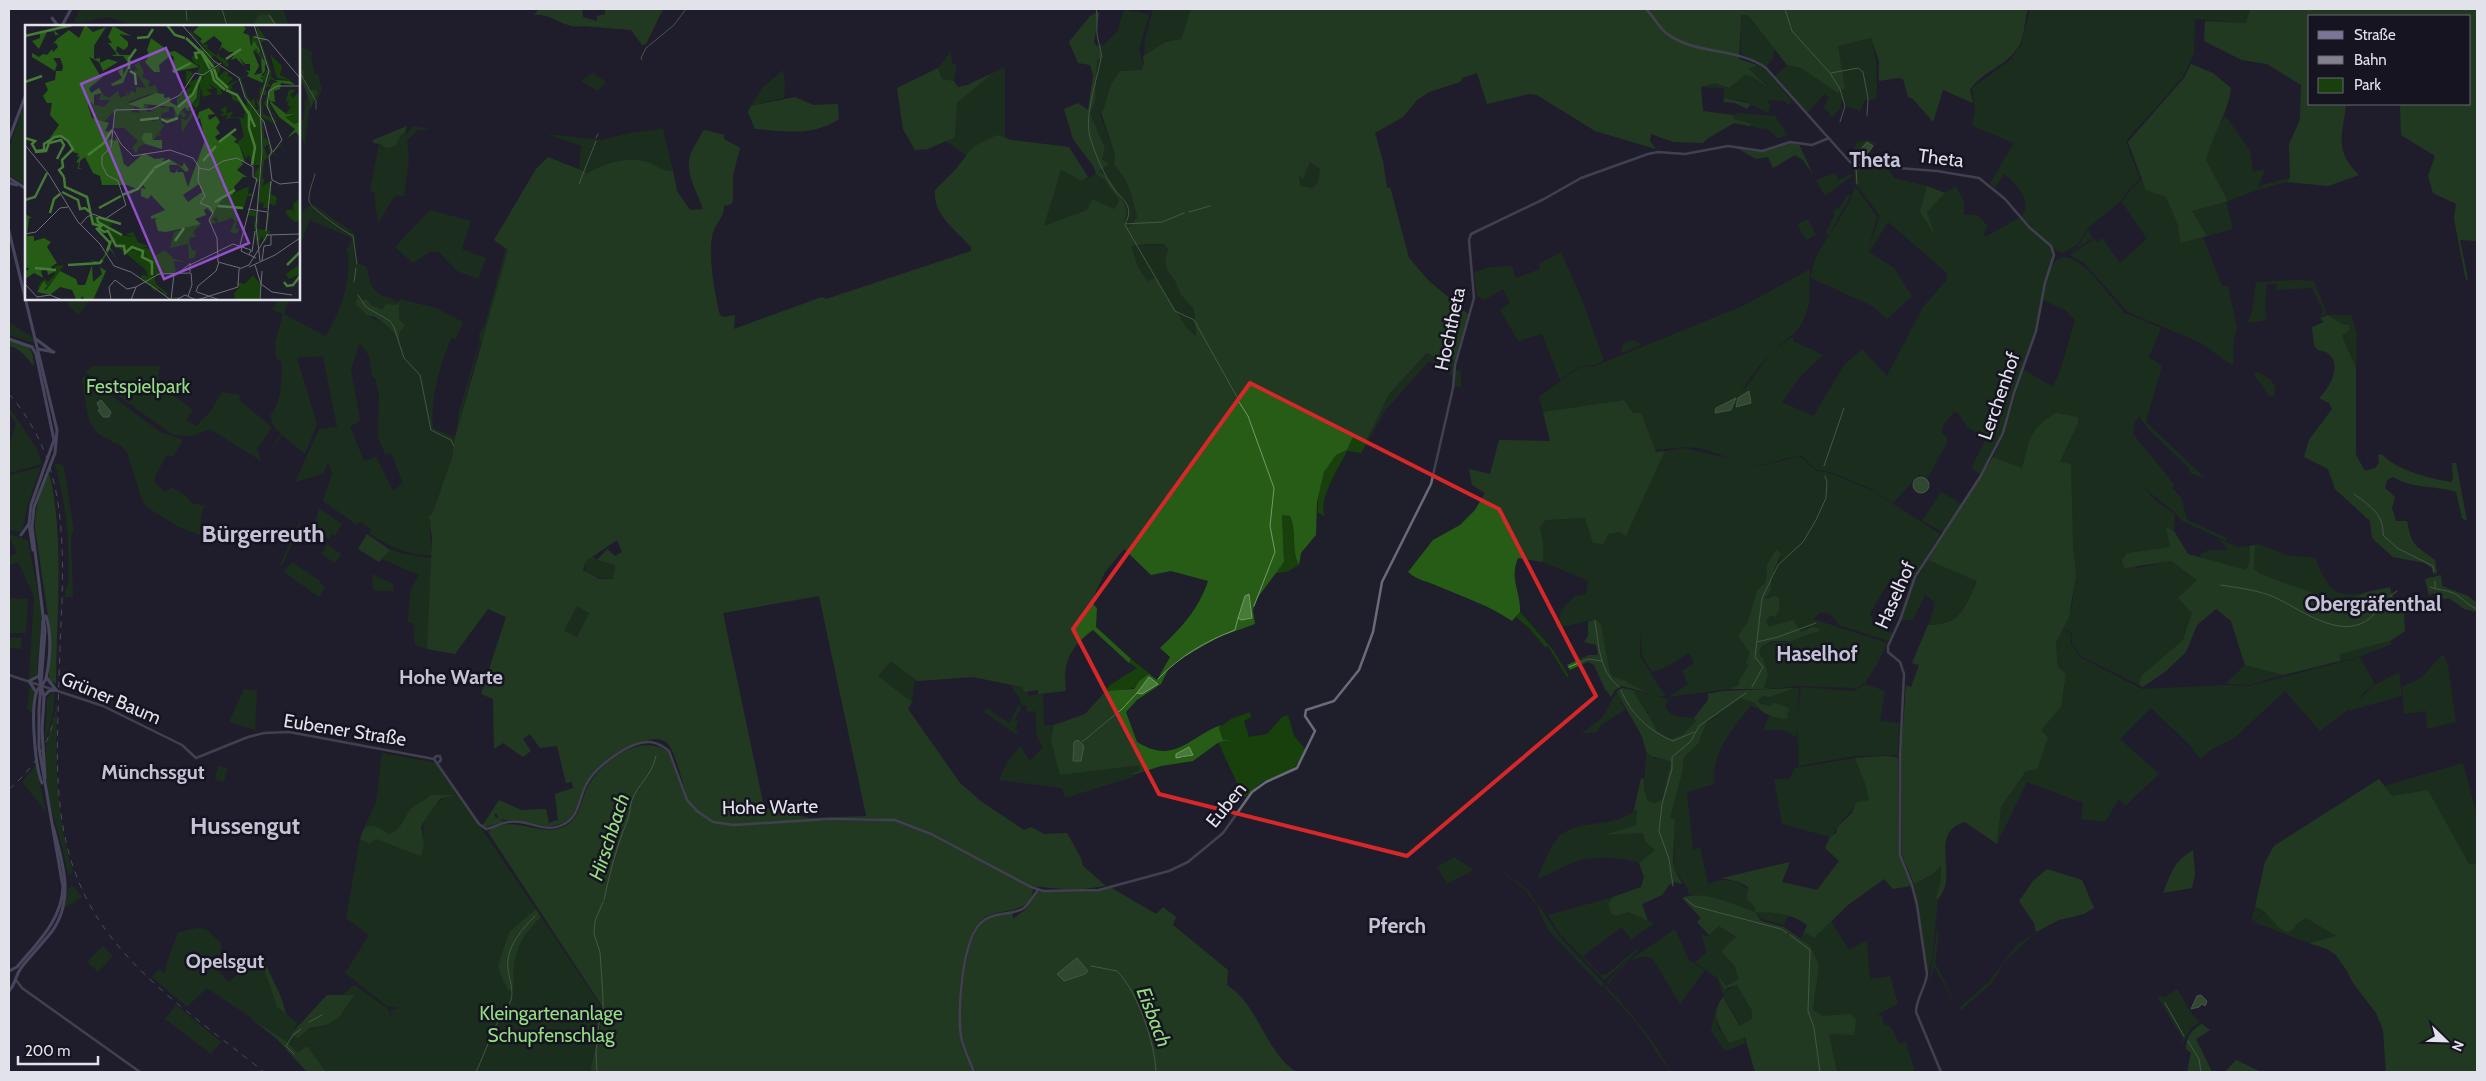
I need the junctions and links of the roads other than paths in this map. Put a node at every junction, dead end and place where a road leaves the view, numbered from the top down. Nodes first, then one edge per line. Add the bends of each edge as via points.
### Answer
1 (71, 9) edge
2 (1646, 9) edge
3 (52, 18) dead end
4 (57, 25) edge
5 (63, 25) edge
6 (25, 97) edge
7 (16, 120) junction
8 (9, 126) edge
9 (9, 137) edge
10 (1830, 138) junction
11 (9, 180) edge
12 (9, 231) edge
13 (2054, 255) joint
14 (25, 297) edge
15 (26, 300) edge
16 (9, 339) edge
17 (35, 339) junction
18 (32, 347) junction
19 (46, 347) junction
20 (38, 349) junction
21 (43, 350) junction
22 (49, 352) junction
23 (41, 360) junction
24 (1430, 484) joint
25 (29, 524) junction
26 (1943, 534) joint
27 (31, 543) junction
28 (35, 554) junction
29 (45, 612) junction
30 (9, 675) edge
31 (39, 676) junction
32 (46, 677) junction
33 (28, 681) junction
34 (41, 686) junction
35 (56, 690) junction
36 (44, 697) junction
37 (196, 758) joint
38 (434, 759) junction
39 (438, 763) junction
40 (44, 788) junction
41 (50, 818) junction
42 (895, 820) joint
43 (1038, 890) junction
44 (36, 944) junction
45 (35, 951) junction
46 (19, 970) junction
47 (9, 971) edge
48 (16, 978) junction
49 (22, 988) junction
50 (10, 990) edge
51 (140, 1072) edge
52 (974, 1072) edge
53 (1941, 1072) edge

1 - 5 main road
2 - 10 street, Theta via 1672,37 1758,62
3 - 4 main road
6 - 7 main road
7 - 8 main road
7 - 9 main road
10 - 13 street, Theta via 1846,159 1856,165 1945,172 1982,180 2051,246
10 - 24 street, Hochtheta via 1812,145 1790,142 1762,152 1728,146 1685,154 1658,152 1581,178 1471,234 1474,298 1455,365
11 - 11 main road via 25,188 17,183
12 - 14 main road
13 - 26 street, Lerchenhof via 2036,331 2003,433 1989,462
15 - 17 main road
16 - 18 main road
17 - 19 main road
17 - 20 main road
18 - 20 main road
18 - 25 main road via 54,440 35,491
19 - 21 main road
19 - 22 main road via 54,352
20 - 21 main road
20 - 23 main road
21 - 22 main road
22 - 23 main road
23 - 28 main road via 58,436 55,453 34,507
24 - 43 street, Euben via 1382,582 1373,632 1358,670 1334,701 1306,710 1305,716 1315,731 1297,768 1260,786 1245,800 1213,843 1179,866 1099,890
25 - 27 main road
25 - 27 main road via 22,535
26 - 53 street, Haselhof via 1911,584 1888,646 1888,652 1900,662 1904,674 1900,855 1917,904 1927,974 1916,1012
27 - 28 main road
28 - 29 main road
29 - 31 main road
29 - 32 main road via 49,641
29 - 34 main road
30 - 33 street, Grüner Baum
31 - 33 main road
31 - 34 main road
32 - 34 main road
32 - 35 main road
33 - 34 main road
33 - 34 street, Grüner Baum
34 - 35 street, Grüner Baum
34 - 36 main road
34 - 40 main road via 39,738
34 - 40 main road via 36,749
35 - 36 main road via 49,691
35 - 37 street, Grüner Baum via 103,706 159,733 182,745
36 - 40 main road
37 - 38 street, Eubener Straße via 256,735 289,732
38 - 39 street, Hohe Warte
38 - 39 street, Hohe Warte via 440,756
39 - 42 street, Hohe Warte via 478,824 486,828 508,822 549,829 563,825 575,812 595,772 617,754 651,742 669,751 687,800 713,822 734,825 829,819
40 - 41 main road
41 - 44 main road via 62,894 57,915
41 - 45 main road via 63,867 66,895 58,920
42 - 43 street, Euben via 931,834
43 - 52 street via 1026,906 1018,911 995,913 983,920 972,934 959,1017 961,1038
44 - 45 main road
44 - 47 main road via 17,967
45 - 46 main road
46 - 48 main road
46 - 49 street
47 - 48 main road
48 - 49 street
48 - 50 main road
49 - 50 street
49 - 51 street

